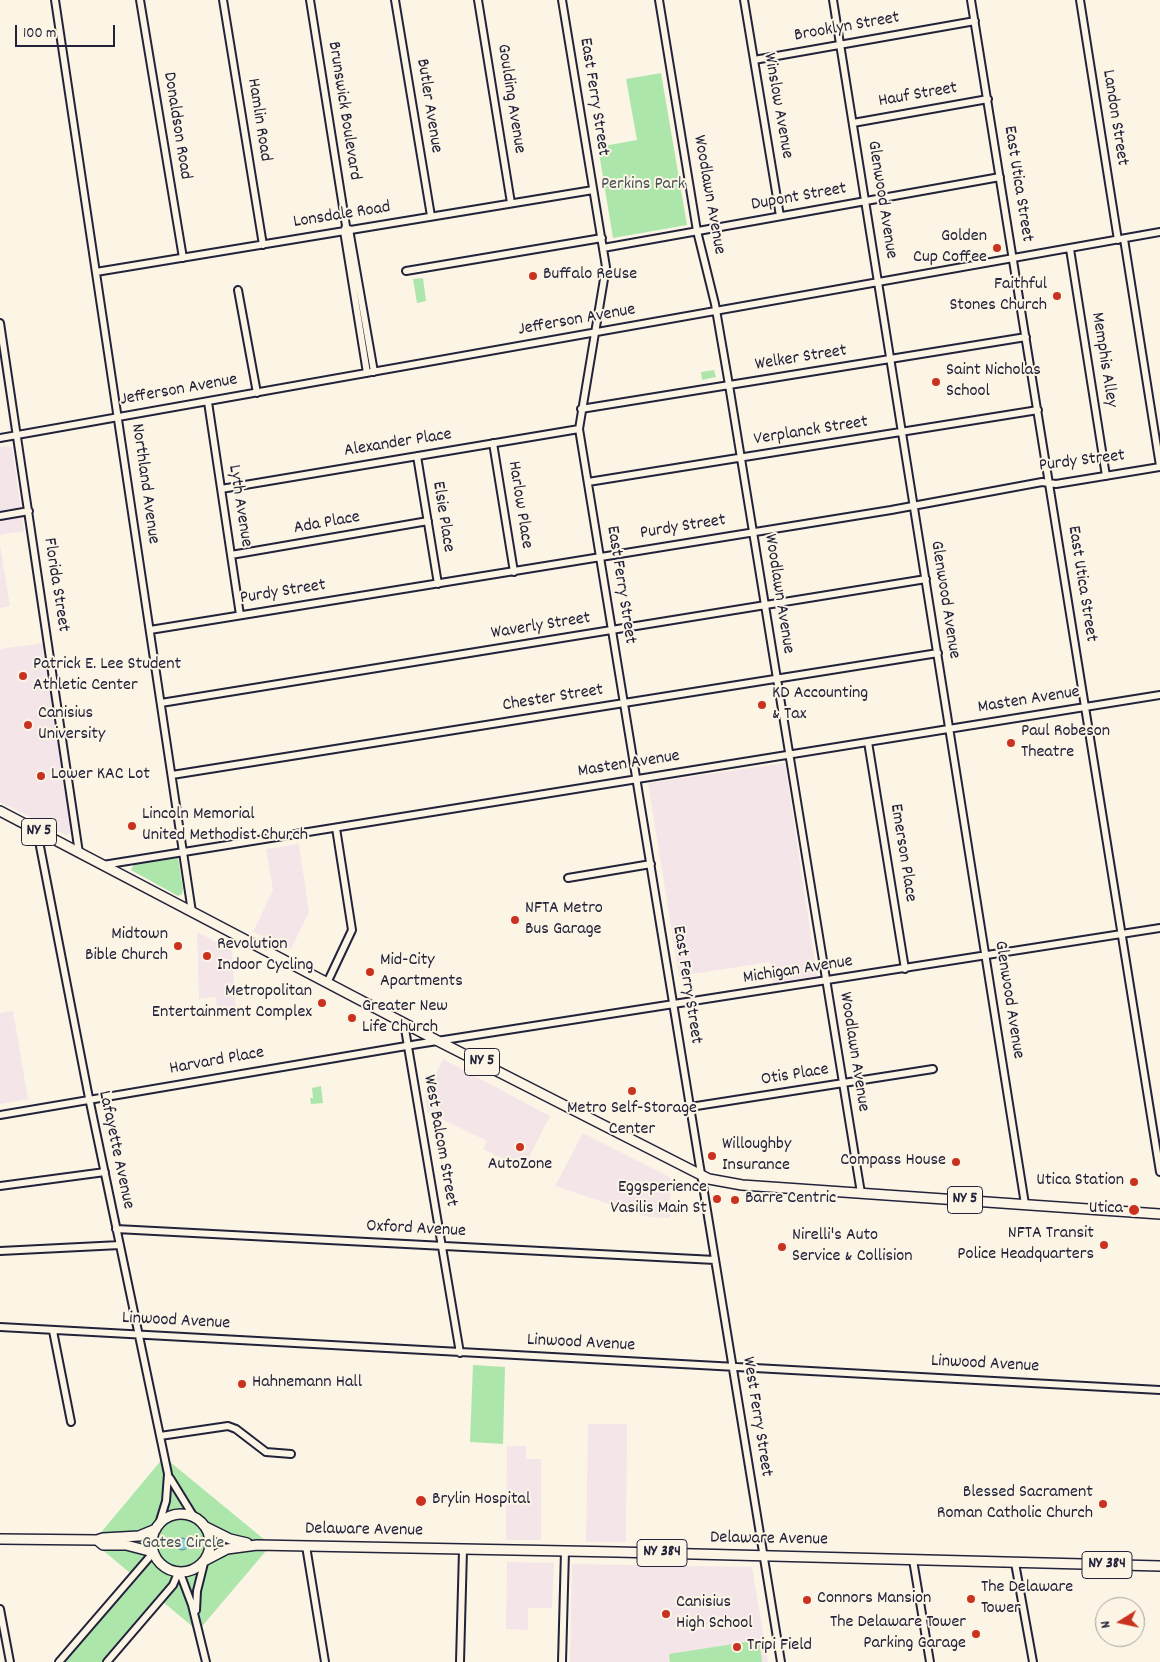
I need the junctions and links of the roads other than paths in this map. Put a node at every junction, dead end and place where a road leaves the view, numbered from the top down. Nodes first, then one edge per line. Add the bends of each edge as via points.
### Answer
1 (55, 0) edge
2 (140, 0) edge
3 (223, 0) edge
4 (310, 0) edge
5 (395, 0) edge
6 (478, 0) edge
7 (562, 0) edge
8 (659, 0) edge
9 (744, 0) edge
10 (833, 0) edge
11 (971, 0) edge
12 (1080, 0) edge
13 (975, 21) junction
14 (840, 45) junction
15 (754, 60) junction
16 (988, 98) junction
17 (853, 123) junction
18 (1000, 177) junction
19 (593, 190) junction
20 (866, 201) junction
21 (511, 203) junction
22 (431, 216) junction
23 (780, 216) junction
24 (347, 229) junction
25 (697, 231) junction
26 (1160, 232) edge
27 (602, 238) junction
28 (1121, 239) junction
29 (263, 245) junction
30 (603, 248) junction
31 (1070, 249) junction
32 (183, 258) junction
33 (1013, 258) junction
34 (406, 271) dead end
35 (96, 272) junction
36 (879, 283) junction
37 (238, 290) dead end
38 (716, 311) junction
39 (0, 322) edge
40 (595, 333) junction
41 (1026, 337) junction
42 (891, 359) junction
43 (370, 372) junction
44 (729, 385) junction
45 (257, 393) junction
46 (208, 402) junction
47 (581, 409) junction
48 (1038, 410) junction
49 (119, 417) junction
50 (579, 429) junction
51 (903, 432) junction
52 (17, 435) junction
53 (0, 438) edge
54 (493, 443) junction
55 (417, 456) junction
56 (741, 458) junction
57 (1160, 467) edge
58 (1106, 476) junction
59 (588, 482) junction
60 (1050, 483) junction
61 (221, 489) junction
62 (914, 505) junction
63 (29, 511) junction
64 (0, 516) edge
65 (428, 521) junction
66 (753, 532) junction
67 (231, 555) junction
68 (600, 557) junction
69 (514, 572) junction
70 (926, 579) junction
71 (438, 584) junction
72 (765, 605) junction
73 (240, 615) junction
74 (150, 630) junction
75 (612, 630) junction
76 (938, 653) junction
77 (777, 678) junction
78 (1160, 695) edge
79 (161, 702) junction
80 (624, 703) junction
81 (1086, 707) junction
82 (950, 729) junction
83 (868, 742) junction
84 (790, 755) junction
85 (172, 776) junction
86 (636, 779) junction
87 (0, 812) edge
88 (336, 828) junction
89 (37, 831) junction
90 (183, 852) junction
91 (79, 853) junction
92 (650, 864) junction
93 (103, 865) junction
94 (568, 878) dead end
95 (192, 912) junction
96 (1160, 928) edge
97 (1122, 935) junction
98 (986, 957) junction
99 (905, 969) junction
100 (826, 982) junction
101 (327, 983) junction
102 (674, 1005) junction
103 (404, 1023) junction
104 (440, 1042) junction
105 (408, 1046) junction
106 (933, 1069) dead end
107 (843, 1084) junction
108 (90, 1099) junction
109 (690, 1107) junction
110 (0, 1115) edge
111 (105, 1172) junction
112 (1160, 1172) edge
113 (701, 1176) junction
114 (0, 1186) edge
115 (861, 1193) junction
116 (1025, 1204) junction
117 (1160, 1214) edge
118 (116, 1229) junction
119 (120, 1245) junction
120 (442, 1246) junction
121 (0, 1251) edge
122 (715, 1260) junction
123 (0, 1327) edge
124 (53, 1331) junction
125 (139, 1335) junction
126 (460, 1353) junction
127 (732, 1366) junction
128 (1160, 1390) edge
129 (71, 1422) dead end
130 (160, 1436) junction
131 (291, 1454) dead end
132 (168, 1474) junction
133 (194, 1517) junction
134 (157, 1526) junction
135 (206, 1527) junction
136 (0, 1539) edge
137 (97, 1540) junction
138 (257, 1545) junction
139 (306, 1546) junction
140 (464, 1550) junction
141 (564, 1550) junction
142 (153, 1552) junction
143 (763, 1555) junction
144 (914, 1560) junction
145 (205, 1561) junction
146 (1015, 1563) junction
147 (1160, 1566) edge
148 (179, 1573) junction
149 (0, 1609) edge
150 (198, 1624) junction
151 (10, 1662) edge
152 (59, 1662) edge
153 (107, 1662) edge
154 (206, 1662) edge
155 (325, 1662) edge
156 (460, 1662) edge
157 (562, 1662) edge
158 (781, 1662) edge
159 (930, 1662) edge
160 (1033, 1662) edge

1 - 35 street, Northland Avenue
2 - 32 street, Donaldson Road
3 - 29 street, Hamlin Road
4 - 24 street, Brunswick Boulevard
5 - 22 street, Butler Avenue
6 - 21 street, Goulding Avenue
7 - 19 street, East Ferry Street
8 - 25 street, Woodlawn Avenue
9 - 15 street, Winslow Avenue
10 - 14 street, Glenwood Avenue
11 - 13 street, East Utica Street
12 - 28 street, Landon Street
13 - 14 street, Brooklyn Street
13 - 16 street, East Utica Street
14 - 15 street, Brooklyn Street
14 - 17 street, Glenwood Avenue
15 - 23 street, Winslow Avenue
16 - 17 street, Hauf Street
16 - 18 street, East Utica Street
17 - 20 street, Glenwood Avenue
18 - 20 street, Dupont Street
18 - 33 street, East Utica Street
19 - 21 street, Lonsdale Road
19 - 27 street, East Ferry Street
20 - 23 street, Dupont Street
20 - 36 street, Glenwood Avenue
21 - 22 street, Lonsdale Road
22 - 24 street, Lonsdale Road
23 - 25 street, Dupont Street
24 - 29 street, Lonsdale Road
24 - 43 street, Brunswick Boulevard
25 - 30 street, Dupont Street
25 - 38 street, Woodlawn Avenue
26 - 28 street, Jefferson Avenue
27 - 30 street, East Ferry Street
27 - 34 street
28 - 31 street, Jefferson Avenue
28 - 57 street, Landon Street
29 - 32 street, Lonsdale Road
30 - 40 street, East Ferry Street via 606,278
31 - 33 street, Jefferson Avenue
31 - 58 street, Memphis Alley
32 - 35 street, Lonsdale Road
33 - 36 street, Jefferson Avenue
33 - 41 street, East Utica Street
35 - 49 street, Northland Avenue
36 - 38 street, Jefferson Avenue
36 - 42 street, Glenwood Avenue
37 - 45 street
38 - 40 street, Jefferson Avenue
38 - 44 street, Woodlawn Avenue
39 - 52 street, Florida Street
40 - 43 street, Jefferson Avenue
40 - 47 street, East Ferry Street
41 - 42 street, Welker Street
41 - 48 street, East Utica Street
42 - 44 street, Welker Street
42 - 51 street, Glenwood Avenue
43 - 45 street, Jefferson Avenue
44 - 47 street, Welker Street
44 - 56 street, Woodlawn Avenue
45 - 46 street, Jefferson Avenue
46 - 49 street, Jefferson Avenue
46 - 61 street, Lyth Avenue
47 - 50 street, East Ferry Street
48 - 51 street, Verplanck Street
48 - 60 street, East Utica Street
49 - 52 street, Jefferson Avenue
49 - 74 street, Northland Avenue
50 - 54 street, Alexander Place
50 - 59 street, East Ferry Street
51 - 56 street, Verplanck Street
51 - 62 street, Glenwood Avenue
52 - 53 street, Jefferson Avenue
52 - 63 street, Florida Street
54 - 55 street, Alexander Place
54 - 69 street, Harlow Place
55 - 61 street, Alexander Place
55 - 65 street, Elsie Place
56 - 59 street, Verplanck Street
56 - 66 street, Woodlawn Avenue
57 - 58 street, Purdy Street
58 - 60 street, Purdy Street
59 - 68 street, East Ferry Street
60 - 62 street, Purdy Street
60 - 81 street, East Utica Street
61 - 67 street, Lyth Avenue
62 - 66 street, Purdy Street
62 - 70 street, Glenwood Avenue
63 - 64 street
63 - 91 street, Florida Street
65 - 67 street, Ada Place
65 - 71 street, Elsie Place
66 - 68 street, Purdy Street
66 - 72 street, Woodlawn Avenue
67 - 73 street, Lyth Avenue
68 - 69 street, Purdy Street
68 - 75 street, East Ferry Street
69 - 71 street, Purdy Street
70 - 72 street, Waverly Street
70 - 76 street, Glenwood Avenue
71 - 73 street, Purdy Street
72 - 75 street, Waverly Street
72 - 77 street, Woodlawn Avenue
73 - 74 street, Purdy Street
74 - 79 street, Northland Avenue
75 - 79 street, Waverly Street
75 - 80 street, East Ferry Street
76 - 77 street, Chester Street
76 - 82 street, Glenwood Avenue
77 - 80 street, Chester Street
77 - 84 street, Woodlawn Avenue
78 - 81 street, Masten Avenue
79 - 85 street, Northland Avenue
80 - 85 street, Chester Street
80 - 86 street, East Ferry Street
81 - 82 street, Masten Avenue
81 - 97 street, East Utica Street
82 - 83 street, Masten Avenue
82 - 98 street, Glenwood Avenue
83 - 84 street, Masten Avenue
83 - 99 street, Emerson Place
84 - 86 street, Masten Avenue
84 - 100 street, Woodlawn Avenue
85 - 90 street, Northland Avenue
86 - 88 street, Masten Avenue
86 - 92 street, East Ferry Street
87 - 89 main road, NY 5
88 - 90 street, Masten Avenue
88 - 101 street via 352,930
89 - 91 main road, NY 5
89 - 108 street, Lafayette Avenue
90 - 93 street, Masten Avenue
90 - 95 street, Northland Avenue
91 - 93 main road, NY 5
92 - 94 street
92 - 102 street, East Ferry Street
93 - 95 main road, NY 5
95 - 101 main road, NY 5
96 - 97 street, Michigan Avenue
97 - 98 street, Michigan Avenue
97 - 112 street, East Utica Street
98 - 99 street, Michigan Avenue
98 - 116 street, Glenwood Avenue
99 - 100 street, Michigan Avenue
100 - 102 street, Michigan Avenue
100 - 107 street, Woodlawn Avenue
101 - 103 main road, NY 5
102 - 104 street, Michigan Avenue
102 - 109 street, East Ferry Street
103 - 104 main road, NY 5
103 - 105 street, West Balcom Street
104 - 105 street, Harvard Place
104 - 113 main road, NY 5
105 - 108 street, Harvard Place
105 - 120 street, West Balcom Street
106 - 107 street, Otis Place
107 - 109 street, Otis Place
107 - 115 street, Woodlawn Avenue
108 - 110 street, Harvard Place
108 - 111 street, Lafayette Avenue
109 - 113 street, East Ferry Street
111 - 114 street
111 - 118 street, Lafayette Avenue
113 - 115 main road, NY 5 via 734,1184
113 - 122 street, West Ferry Street
115 - 116 main road, NY 5
116 - 117 main road, NY 5
118 - 119 street, Lafayette Avenue
118 - 120 street, Oxford Avenue
119 - 121 street
119 - 125 street, Lafayette Avenue
120 - 122 street, Oxford Avenue
120 - 126 street, West Balcom Street
122 - 127 street, West Ferry Street
123 - 124 street, Linwood Avenue
124 - 125 street, Linwood Avenue
124 - 129 street
125 - 126 street, Linwood Avenue
125 - 130 street, Lafayette Avenue
126 - 127 street, Linwood Avenue
127 - 128 street, Linwood Avenue
127 - 143 street, West Ferry Street
130 - 131 street via 228,1426 266,1452
130 - 132 street, Lafayette Avenue
132 - 133 street, Lafayette Avenue
132 - 134 street, Lafayette Avenue via 166,1501
133 - 134 main road via 177,1514
133 - 135 main road, NY 384
134 - 137 main road via 132,1537
134 - 142 main road via 152,1540
135 - 138 main road, Delaware Avenue / NY 384 via 230,1539
135 - 145 main road via 211,1542
136 - 137 main road
137 - 142 main road via 103,1545 126,1545
138 - 139 main road, Delaware Avenue / NY 384
138 - 145 main road, Delaware Avenue / NY 384 via 227,1549
139 - 140 main road, Delaware Avenue / NY 384
139 - 155 street
140 - 141 main road, Delaware Avenue / NY 384
140 - 156 street
141 - 143 main road, Delaware Avenue / NY 384
141 - 157 street
142 - 148 main road via 166,1569
142 - 152 street
143 - 144 main road, Delaware Avenue / NY 384
143 - 158 street, West Ferry Street
144 - 146 main road, Delaware Avenue / NY 384
144 - 159 street
145 - 148 main road, NY 384 via 191,1572
145 - 150 street via 197,1591
146 - 147 main road, Delaware Avenue / NY 384
146 - 160 street
148 - 150 street
148 - 153 street via 173,1585
149 - 151 street
150 - 154 street

